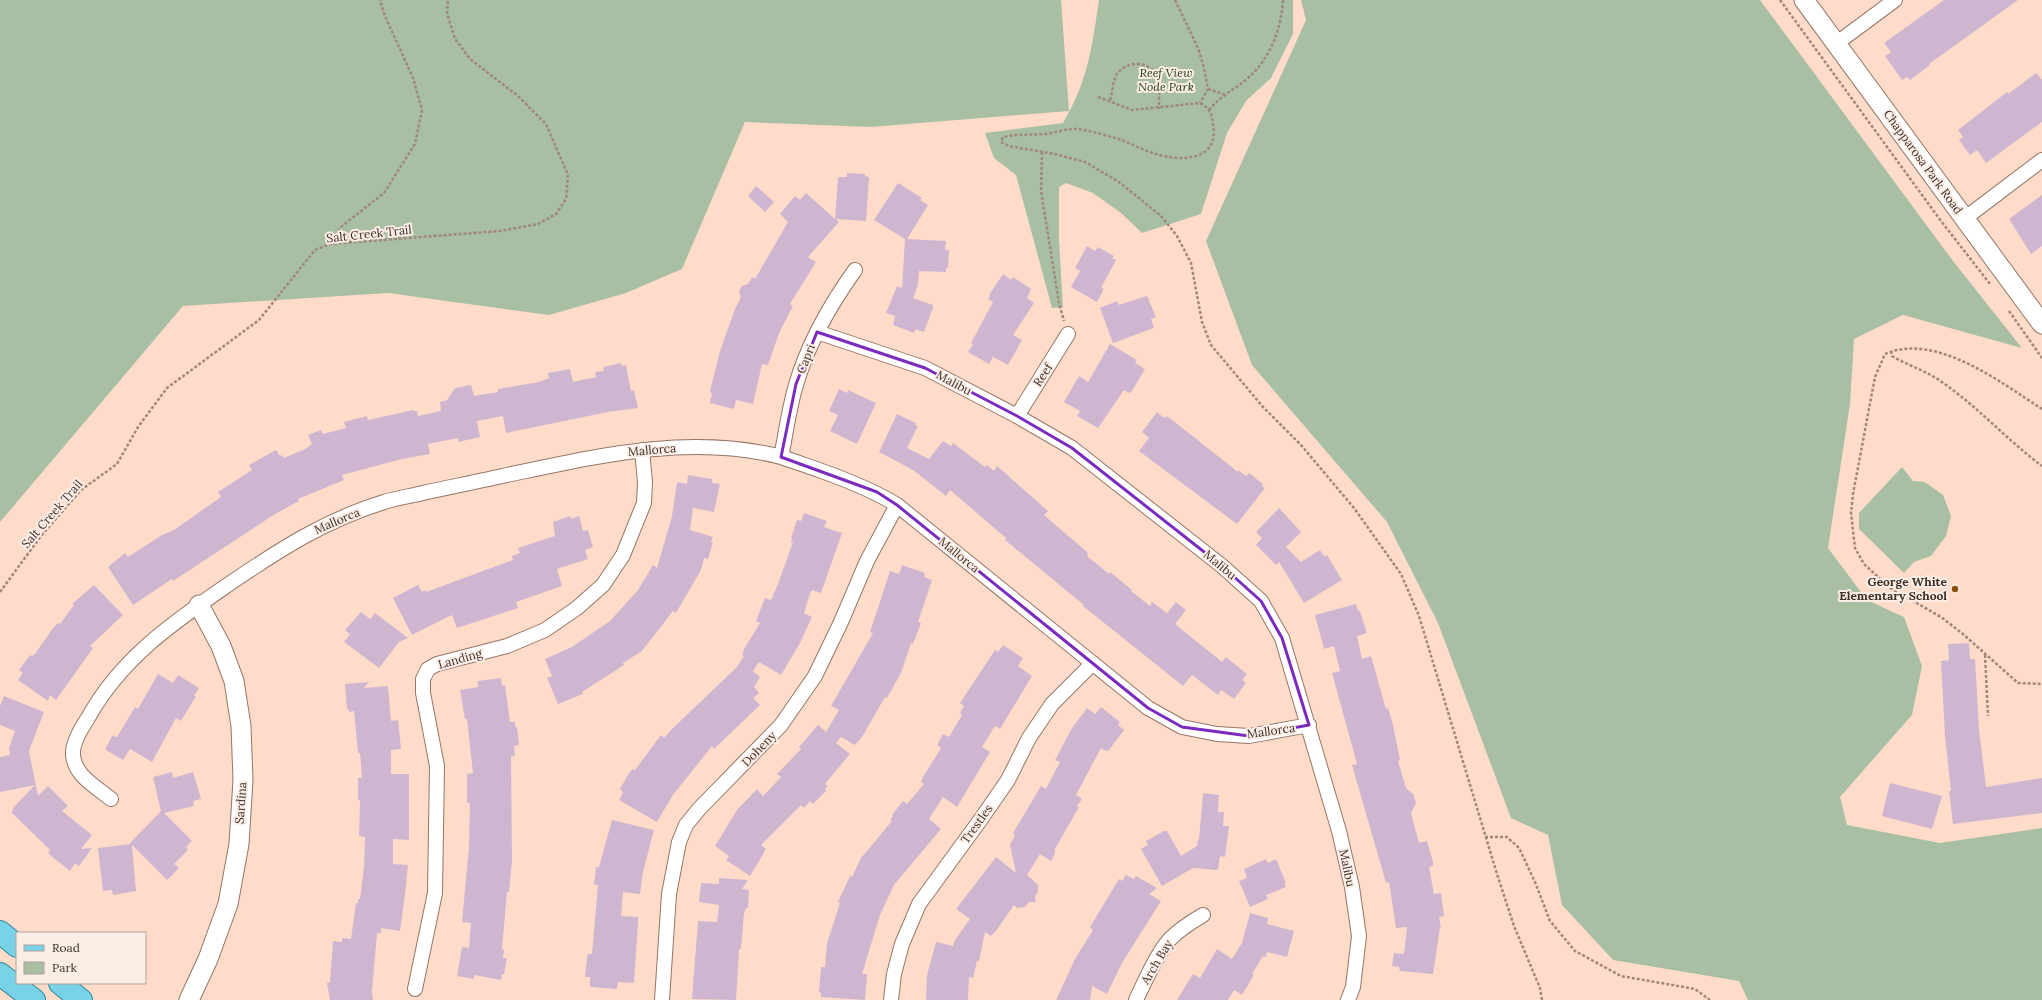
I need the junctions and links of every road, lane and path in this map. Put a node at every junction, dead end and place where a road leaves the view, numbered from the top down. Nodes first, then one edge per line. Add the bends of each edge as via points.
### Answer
1 (380, 0) edge
2 (448, 0) edge
3 (1283, 0) edge
4 (1780, 0) edge
5 (1804, 0) edge
6 (1895, 0) edge
7 (1174, 1) edge
8 (1837, 43) junction
9 (1208, 89) junction
10 (1224, 95) junction
11 (1098, 97) dead end
12 (1110, 100) junction
13 (1200, 103) junction
14 (1159, 109) junction
15 (1209, 110) junction
16 (1042, 152) junction
17 (2042, 160) edge
18 (1964, 219) junction
19 (330, 244) junction
20 (855, 270) dead end
21 (1993, 288) dead end
22 (2006, 307) dead end
23 (2042, 324) edge
24 (817, 332) junction
25 (1068, 334) joint
26 (1891, 351) junction
27 (2042, 358) edge
28 (2042, 409) edge
29 (1017, 416) junction
30 (642, 450) junction
31 (781, 457) junction
32 (2042, 466) edge
33 (898, 505) junction
34 (0, 592) edge
35 (199, 605) junction
36 (1985, 654) junction
37 (1093, 663) junction
38 (2042, 684) edge
39 (1988, 716) dead end
40 (1309, 725) junction
41 (111, 799) dead end
42 (1485, 837) junction
43 (1203, 915) dead end
44 (0, 932) edge
45 (16, 945) edge
46 (0, 974) edge
47 (61, 984) edge
48 (415, 989) dead end
49 (34, 1000) edge
50 (81, 1000) edge
51 (189, 1000) edge
52 (662, 1000) edge
53 (891, 1000) edge
54 (1136, 1000) edge
55 (1348, 1000) edge
56 (1542, 1000) edge
57 (1710, 1000) edge

1 - 19 path via 413,78 422,110 415,144 384,193 341,227
2 - 19 path, Salt Creek Trail via 446,13 456,39 470,59 518,96 546,124 568,175 566,199 556,214 538,224 500,231
3 - 10 path via 1280,26 1268,54 1250,77
4 - 21 path
5 - 8 street, Chapparosa Park Road
6 - 8 street
7 - 9 path via 1198,48
8 - 18 street, Chapparosa Park Road
9 - 10 path
9 - 13 path
10 - 15 path
11 - 12 path
12 - 14 path via 1132,110
12 - 14 path via 1118,74 1125,66 1143,64 1153,69 1158,79
13 - 14 path
13 - 15 path
15 - 16 path via 1215,134 1212,146 1204,154 1190,157 1175,158 1154,154 1123,141 1077,129 1064,129 1046,134 1017,134 1003,137 1001,142
16 - 25 path via 1041,191 1059,303
16 - 42 path via 1085,162 1120,182 1162,217 1178,236 1191,263 1202,322 1212,345 1263,407 1354,508 1401,574 1419,616
17 - 18 street
18 - 23 street, Chapparosa Park Road
19 - 34 path, Salt Creek Trail via 315,250 259,320 167,388 138,427 117,464 81,490 41,536
20 - 24 street, Capri via 835,298
22 - 27 path
24 - 29 street, Malibu via 925,368
24 - 31 street, Capri via 796,384
25 - 29 street, Reef
26 - 28 path via 1898,348 1918,348 1942,353 1981,371
26 - 32 path via 1892,356 1938,380 1967,401
26 - 36 path via 1885,354 1875,377 1853,494 1851,513 1855,548 1864,564 1889,587 1941,617
29 - 40 street, Malibu via 1072,448 1222,566 1261,601 1282,638
30 - 31 street, Mallorca via 706,448
30 - 35 street, Mallorca via 565,463 385,501 299,538
30 - 48 street, Landing via 644,503 623,555 603,585 577,608 545,630 507,646 437,664 428,669 423,679 423,693 437,766 435,893
31 - 33 street, Mallorca via 877,492
33 - 37 street, Mallorca
33 - 52 street, Doheny via 867,561 815,676 781,725 686,825 679,842 669,894
35 - 41 street, Mallorca via 152,640 123,669 98,699 82,728 73,753 78,773
35 - 51 street, Sardina via 221,646 234,680 241,726 244,780 239,844 228,904
36 - 38 path via 2018,683
36 - 39 path
37 - 40 street, Mallorca via 1148,708 1182,727 1217,734 1249,736
37 - 53 street, Trestles via 1052,704 1029,738 999,793 919,904 902,944 894,974
40 - 55 street, Malibu via 1339,831 1352,887 1359,936 1353,987
42 - 56 path via 1512,918 1540,988
42 - 57 path via 1507,837 1519,848 1550,921 1575,951 1621,976 1695,989
43 - 54 street, Arch Bay via 1169,940
44 - 45 main road
46 - 49 main road
47 - 50 main road

